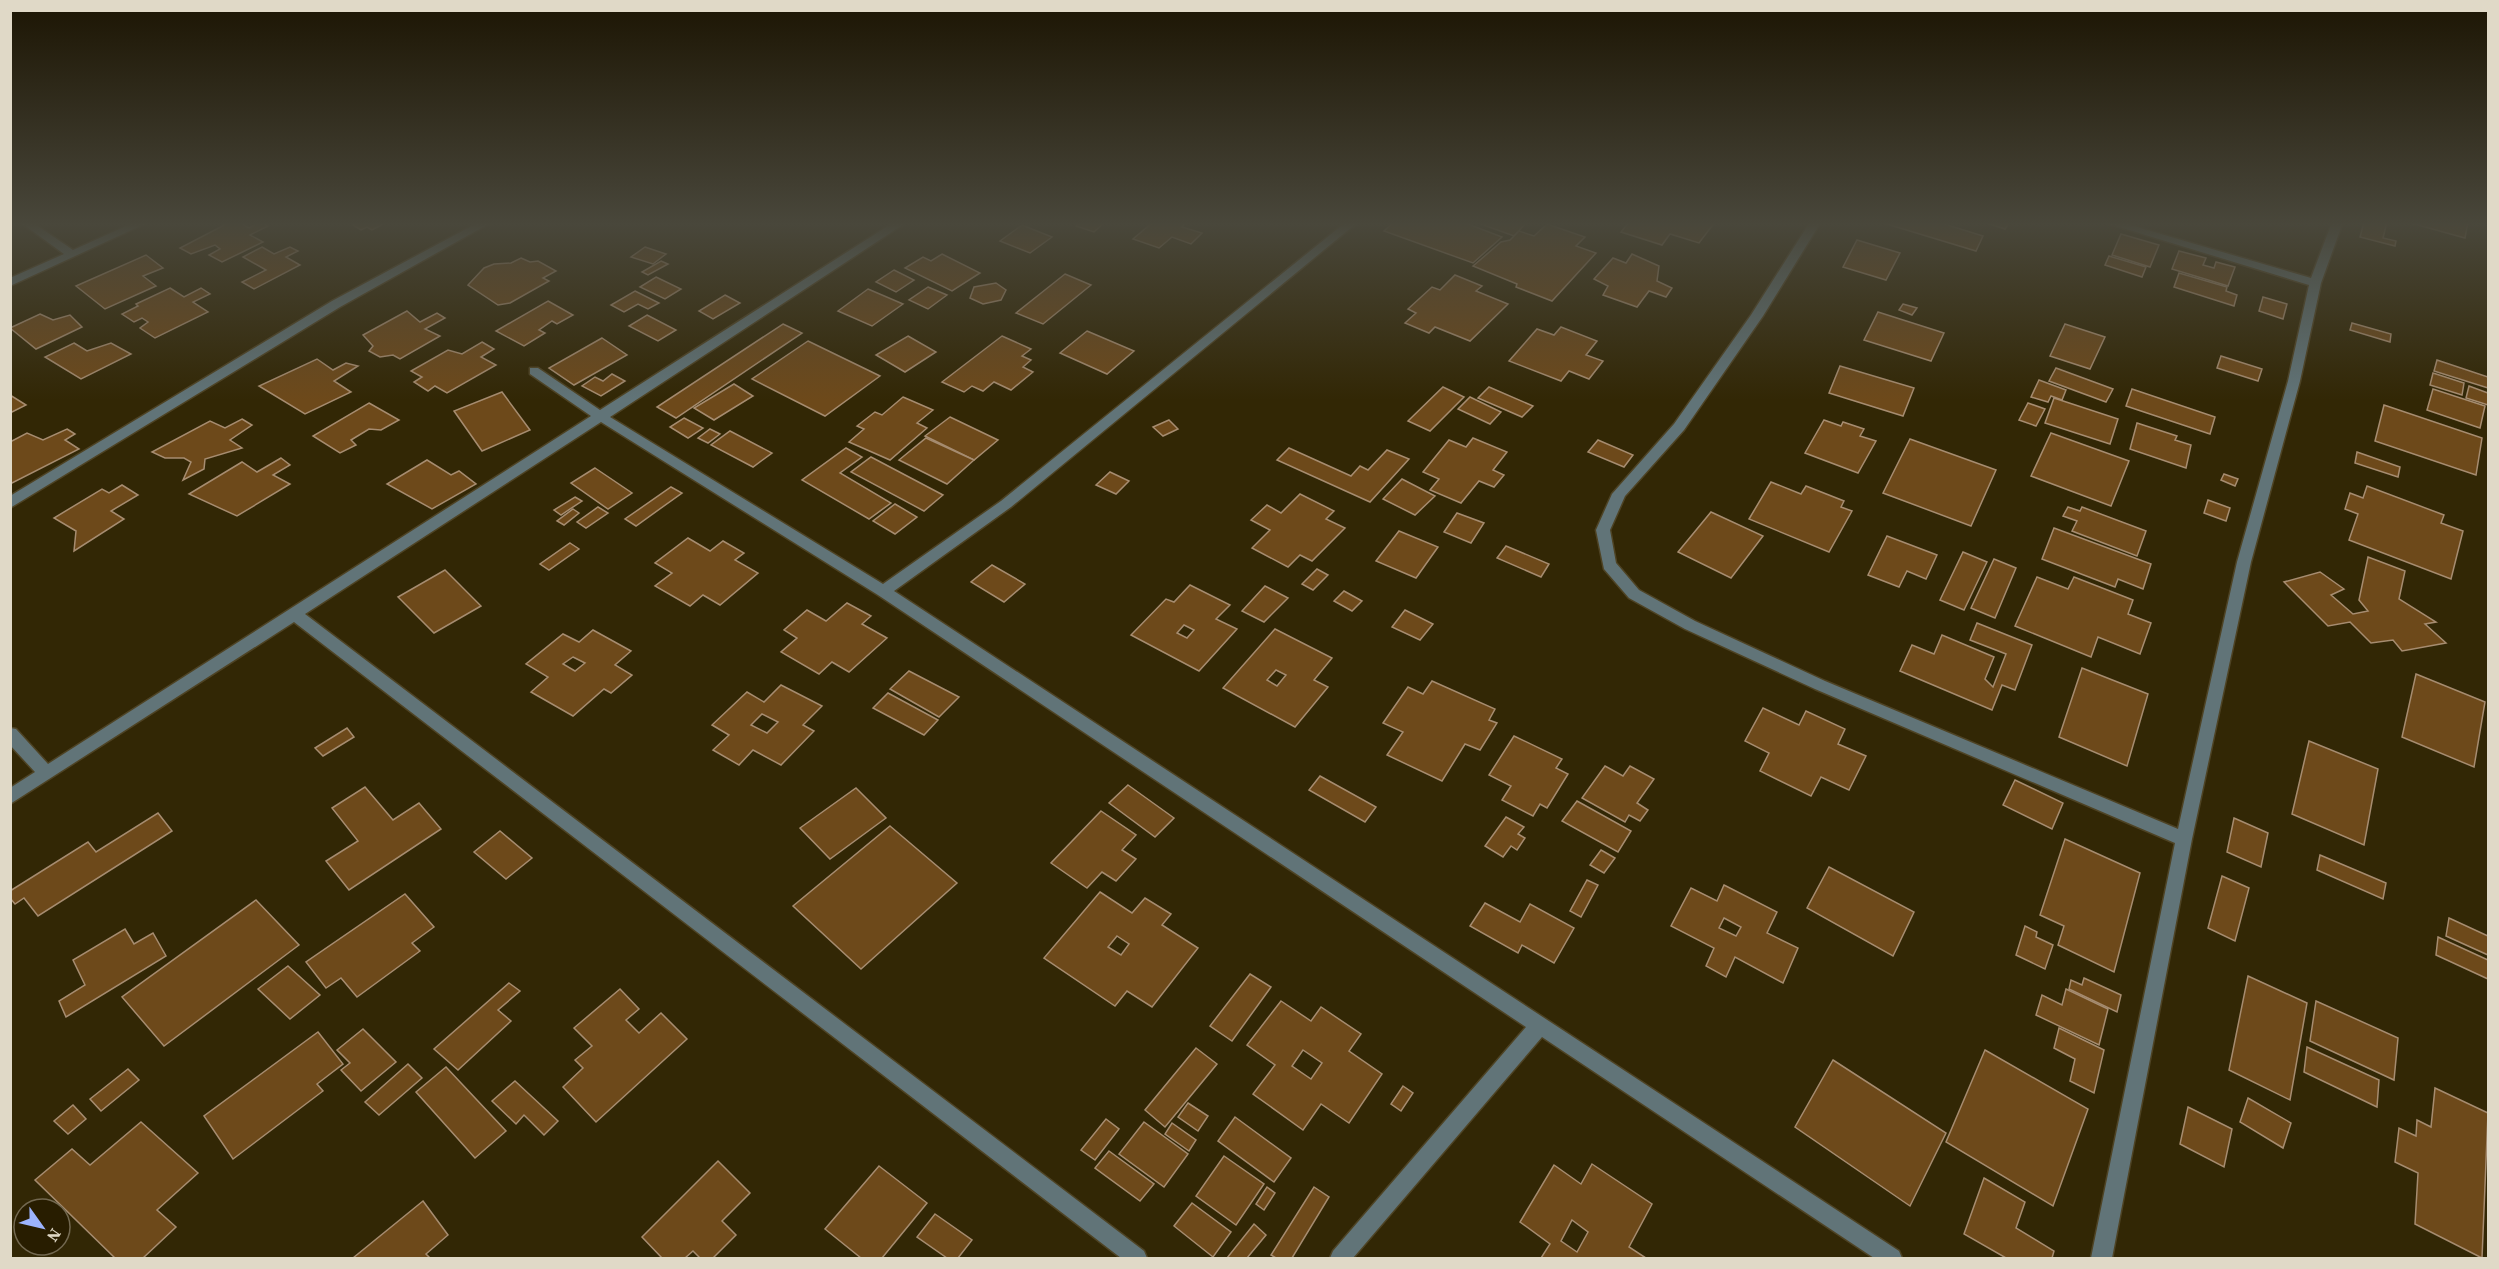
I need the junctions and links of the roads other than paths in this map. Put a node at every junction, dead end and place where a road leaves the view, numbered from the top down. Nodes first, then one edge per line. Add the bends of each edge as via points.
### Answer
1 (378, 281) edge
2 (811, 281) edge
3 (1280, 281) edge
4 (1779, 281) edge
5 (2309, 281) edge
6 (2315, 283) joint
7 (534, 371) dead end
8 (601, 417) junction
9 (10, 502) edge
10 (883, 591) junction
11 (293, 613) junction
12 (10, 734) edge
13 (47, 774) junction
14 (10, 797) edge
15 (2184, 839) junction
16 (1540, 1025) junction
17 (1137, 1258) edge
18 (1340, 1258) edge
19 (1892, 1258) edge
20 (2102, 1258) edge

1 - 9 street
2 - 8 street
3 - 10 street via 1015,497
4 - 15 street via 1679,427 1619,494 1603,530 1609,565 1634,594 1690,625 1820,686
5 - 6 street
6 - 15 street via 2294,381 2244,562
7 - 8 street
8 - 10 street
8 - 11 street
10 - 16 street
11 - 13 street
11 - 17 street
12 - 13 street
13 - 14 street
15 - 20 street
16 - 18 street
16 - 19 street

